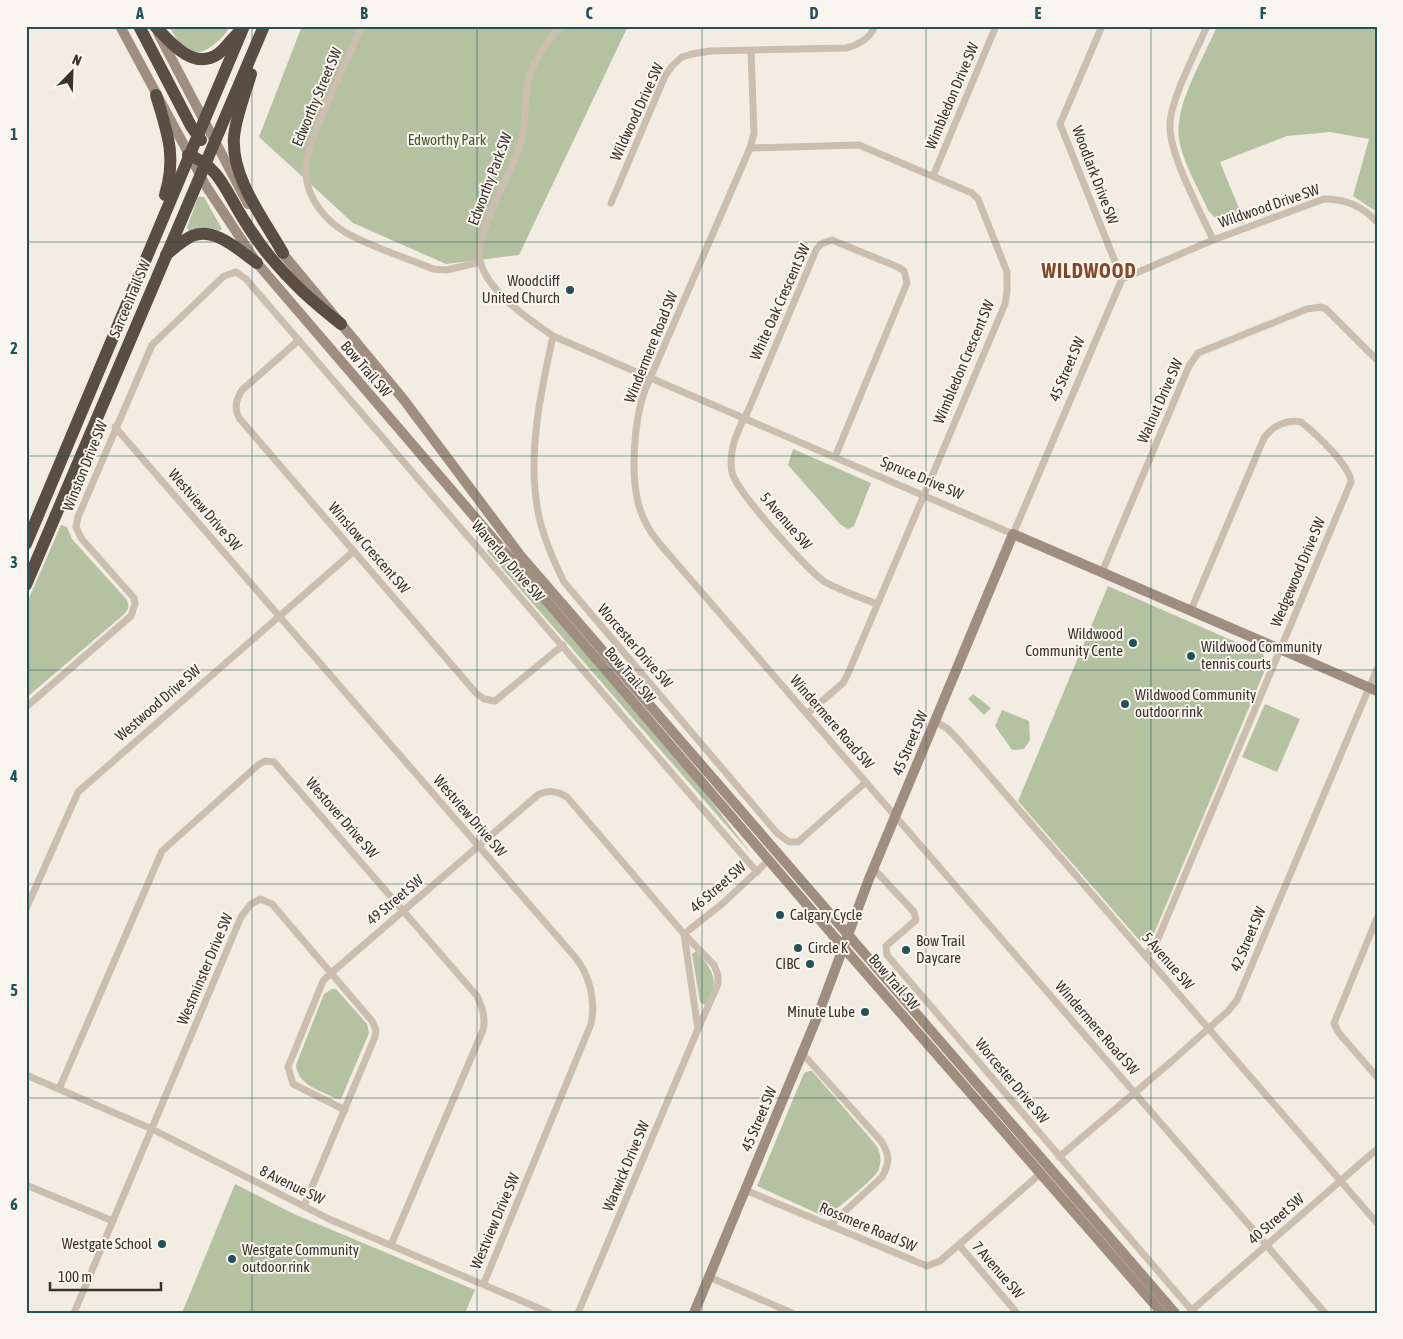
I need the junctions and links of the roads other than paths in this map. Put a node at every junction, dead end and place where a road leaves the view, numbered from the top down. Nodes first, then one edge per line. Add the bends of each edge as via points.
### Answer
1 (120, 26) edge
2 (139, 26) edge
3 (154, 26) edge
4 (244, 26) edge
5 (362, 26) edge
6 (561, 26) edge
7 (875, 26) edge
8 (996, 26) edge
9 (1102, 26) edge
10 (1207, 26) edge
11 (262, 31) edge
12 (751, 51) junction
13 (156, 95) junction
14 (204, 120) junction
15 (196, 136) junction
16 (214, 142) junction
17 (750, 148) junction
18 (188, 155) junction
19 (205, 163) junction
20 (200, 175) junction
21 (933, 176) junction
22 (611, 203) dead end
23 (1377, 222) edge
24 (159, 225) junction
25 (1213, 240) junction
26 (282, 253) junction
27 (166, 254) junction
28 (480, 262) junction
29 (256, 263) junction
30 (236, 272) joint
31 (1122, 278) junction
32 (341, 324) junction
33 (553, 336) junction
34 (299, 340) junction
35 (1377, 360) edge
36 (651, 378) junction
37 (744, 418) junction
38 (115, 427) junction
39 (835, 457) junction
40 (450, 464) junction
41 (435, 471) junction
42 (923, 495) junction
43 (1013, 534) junction
44 (26, 544) edge
45 (354, 551) junction
46 (1102, 572) junction
47 (26, 585) edge
48 (877, 604) junction
49 (1192, 610) junction
50 (279, 616) junction
51 (563, 645) junction
52 (1280, 649) junction
53 (1377, 669) edge
54 (1373, 689) edge
55 (26, 707) edge
56 (807, 714) junction
57 (935, 721) junction
58 (866, 782) junction
59 (895, 815) junction
60 (478, 846) junction
61 (769, 860) junction
62 (873, 868) junction
63 (757, 872) junction
64 (26, 909) edge
65 (403, 910) junction
66 (1377, 918) edge
67 (849, 933) junction
68 (684, 934) junction
69 (844, 948) junction
70 (1146, 956) junction
71 (330, 974) junction
72 (1209, 1028) junction
73 (698, 1029) junction
74 (802, 1053) junction
75 (26, 1075) edge
76 (1377, 1077) edge
77 (60, 1089) junction
78 (1134, 1092) junction
79 (345, 1110) junction
80 (152, 1128) junction
81 (1377, 1149) edge
82 (1059, 1158) junction
83 (1042, 1173) junction
84 (1341, 1181) junction
85 (26, 1185) edge
86 (745, 1190) junction
87 (304, 1206) junction
88 (113, 1221) junction
89 (1377, 1223) edge
90 (830, 1226) junction
91 (391, 1244) junction
92 (958, 1245) junction
93 (1267, 1245) junction
94 (709, 1277) junction
95 (484, 1283) junction
96 (1193, 1311) edge
97 (74, 1313) edge
98 (550, 1313) edge
99 (578, 1313) edge
100 (694, 1313) edge
101 (792, 1313) edge
102 (1017, 1313) edge
103 (1162, 1313) edge
104 (1175, 1313) edge
105 (1325, 1313) edge

1 - 13 main road, Bow Trail SW
2 - 15 highway
3 - 4 highway via 183,54 202,59 218,54
3 - 14 main road, Bow Trail SW
4 - 14 highway, Sarcee Trail SW
5 - 28 street, Edworthy Street SW via 308,151 305,174 311,195 326,217 346,232 433,269 446,270
6 - 28 street, Edworthy Park SW via 533,66 525,92 521,142 482,238
7 - 12 street, Wildwood Drive SW via 864,40 846,48
8 - 21 street, Wimbledon Drive SW
9 - 31 street, Woodlark Drive SW via 1060,124
10 - 25 street, Wildwood Drive SW via 1176,100 1170,126 1174,150
11 - 16 highway, Sarcee Trail SW
11 - 26 highway via 234,141 241,176
12 - 17 street, Windermere Road SW via 754,133
12 - 22 street, Wildwood Drive SW via 692,54 682,57 672,66
13 - 18 main road, Bow Trail SW
13 - 24 highway via 172,152 171,172
14 - 15 highway, Sarcee Trail SW
14 - 16 main road, Bow Trail SW
15 - 16 highway via 208,144
15 - 18 highway, Sarcee Trail SW
16 - 19 highway, Sarcee Trail SW
16 - 26 main road, Bow Trail SW via 255,217
17 - 21 street, Wimbledon Crescent SW via 859,145
17 - 36 street, Windermere Road SW
18 - 19 highway
18 - 20 main road, Bow Trail SW
18 - 24 highway, Sarcee Trail SW
19 - 20 highway, Sarcee Trail SW
19 - 32 highway via 213,170 270,257 307,298
20 - 27 highway, Sarcee Trail SW
20 - 29 main road, Bow Trail SW
21 - 42 street, Wimbledon Crescent SW via 972,193 978,199 1008,279 1005,304
23 - 25 street, Wildwood Drive SW via 1361,207 1343,200 1324,199
24 - 44 highway, Sarcee Trail SW
25 - 31 street
26 - 32 main road, Bow Trail SW
27 - 29 highway via 194,235 208,234 230,244
27 - 47 highway, Sarcee Trail SW
28 - 33 street, Spruce Drive SW via 507,302
29 - 41 main road, Bow Trail SW
30 - 34 street, Waverley Drive SW via 246,279
30 - 38 street, Winston Drive SW via 224,276 152,345
31 - 43 street, 45 Street SW
32 - 40 main road, Bow Trail SW via 404,400
33 - 36 street, Spruce Drive SW
33 - 58 street, Worcester Drive SW via 537,415 536,507 545,541 564,582 777,833 789,842 798,842
34 - 45 street, Winslow Crescent SW via 242,390 235,410
34 - 51 street, Waverley Drive SW
35 - 46 street, Walnut Drive SW via 1321,306 1198,353 1189,366
36 - 37 street, Spruce Drive SW
36 - 56 street, Windermere Road SW via 636,427 635,487 645,522 659,543
37 - 39 street, Spruce Drive SW
37 - 39 street, White Oak Crescent SW via 821,244 837,241 898,266 906,276 906,289
37 - 48 street, 5 Avenue SW via 736,431 732,463 732,473 742,491 816,575
38 - 50 street, Westview Drive SW
38 - 55 street, Winston Drive SW via 76,527 81,538 134,598 134,610
39 - 42 street, Spruce Drive SW
40 - 41 main road via 445,472
40 - 67 main road, Bow Trail SW via 542,581
41 - 61 main road, Bow Trail SW
42 - 43 street, Spruce Drive SW
42 - 48 street, Wimbledon Crescent SW
43 - 46 main road, Spruce Drive SW
43 - 57 main road, 45 Street SW
45 - 50 street, Westwood Drive SW
45 - 51 street, Winslow Crescent SW via 484,699 495,701 501,698
46 - 49 main road, Spruce Drive SW
48 - 56 street, Wimbledon Crescent SW via 843,683
49 - 52 main road, Spruce Drive SW
49 - 52 street, Wedgewood Drive SW via 1264,438 1270,430 1283,423 1301,422 1345,466 1351,482
50 - 60 street, Westview Drive SW
50 - 64 street, Westwood Drive SW via 78,792
51 - 63 street, Waverley Drive SW
52 - 54 main road, Spruce Drive SW
52 - 70 street, Wedgewood Drive SW via 1157,941
53 - 54 street, 42 Street SW
54 - 72 street, 42 Street SW via 1240,995
56 - 58 street, Windermere Road SW
57 - 59 main road, 45 Street SW
57 - 70 street, 5 Avenue SW via 962,744
58 - 59 street, Windermere Road SW
59 - 62 main road, 45 Street SW
59 - 78 street, Windermere Road SW
60 - 65 street, 49 Street SW
60 - 68 street, Warwick Drive SW via 538,794 558,792 567,797
60 - 95 street, Westview Drive SW via 580,962 589,982 593,1012 589,1031
61 - 63 street, 46 Street SW
61 - 69 main road, Bow Trail SW
62 - 67 main road, 45 Street SW
62 - 82 street, Worcester Drive SW via 914,912 916,920 886,946 887,955
63 - 68 street, 46 Street SW
65 - 71 street, 49 Street SW
65 - 77 street, Westover Drive SW via 282,770 274,762 265,761 162,851
65 - 91 street, Westover Drive SW via 478,996 485,1023
66 - 76 street via 1334,1023
67 - 69 main road, 45 Street SW
67 - 104 main road, Bow Trail SW
68 - 73 street
68 - 73 street, Warwick Drive SW via 714,965 718,975 717,989
69 - 74 main road, 45 Street SW
69 - 83 main road, Bow Trail SW
70 - 72 street, 5 Avenue SW
71 - 79 street, Westminster Drive SW via 372,1021 376,1030
71 - 79 street, 49 Street SW via 323,981 288,1067 293,1084
71 - 80 street, Westminster Drive SW via 272,904 260,899 250,905 241,917
72 - 78 street, 42 Street SW
72 - 84 street, 5 Avenue SW
73 - 99 street, Warwick Drive SW
74 - 86 main road, 45 Street SW
74 - 90 street via 881,1141 888,1153 888,1167 882,1177
75 - 77 street, 8 Avenue SW
77 - 80 street, 8 Avenue SW
78 - 82 street, 42 Street SW
78 - 93 street, Windermere Road SW
79 - 87 street, Westminster Drive SW
80 - 87 street, 8 Avenue SW
80 - 88 street, Westminster Drive SW
81 - 84 street, 40 Street SW
82 - 96 street, Worcester Drive SW
83 - 92 street, Rossmere Road SW
83 - 103 main road, Bow Trail SW
84 - 89 street, 5 Avenue SW
84 - 93 street, 40 Street SW
85 - 88 street
86 - 90 street, Rossmere Road SW
86 - 94 main road, 45 Street SW
87 - 91 street, 8 Avenue SW
88 - 97 street, Westminster Drive SW
90 - 92 street, Rossmere Road SW via 923,1266 937,1263
91 - 95 street, 8 Avenue SW
92 - 102 street, 7 Avenue SW
93 - 96 street, 40 Street SW
93 - 105 street, Windermere Road SW
94 - 100 main road, 45 Street SW
94 - 101 street
95 - 98 street, 8 Avenue SW

